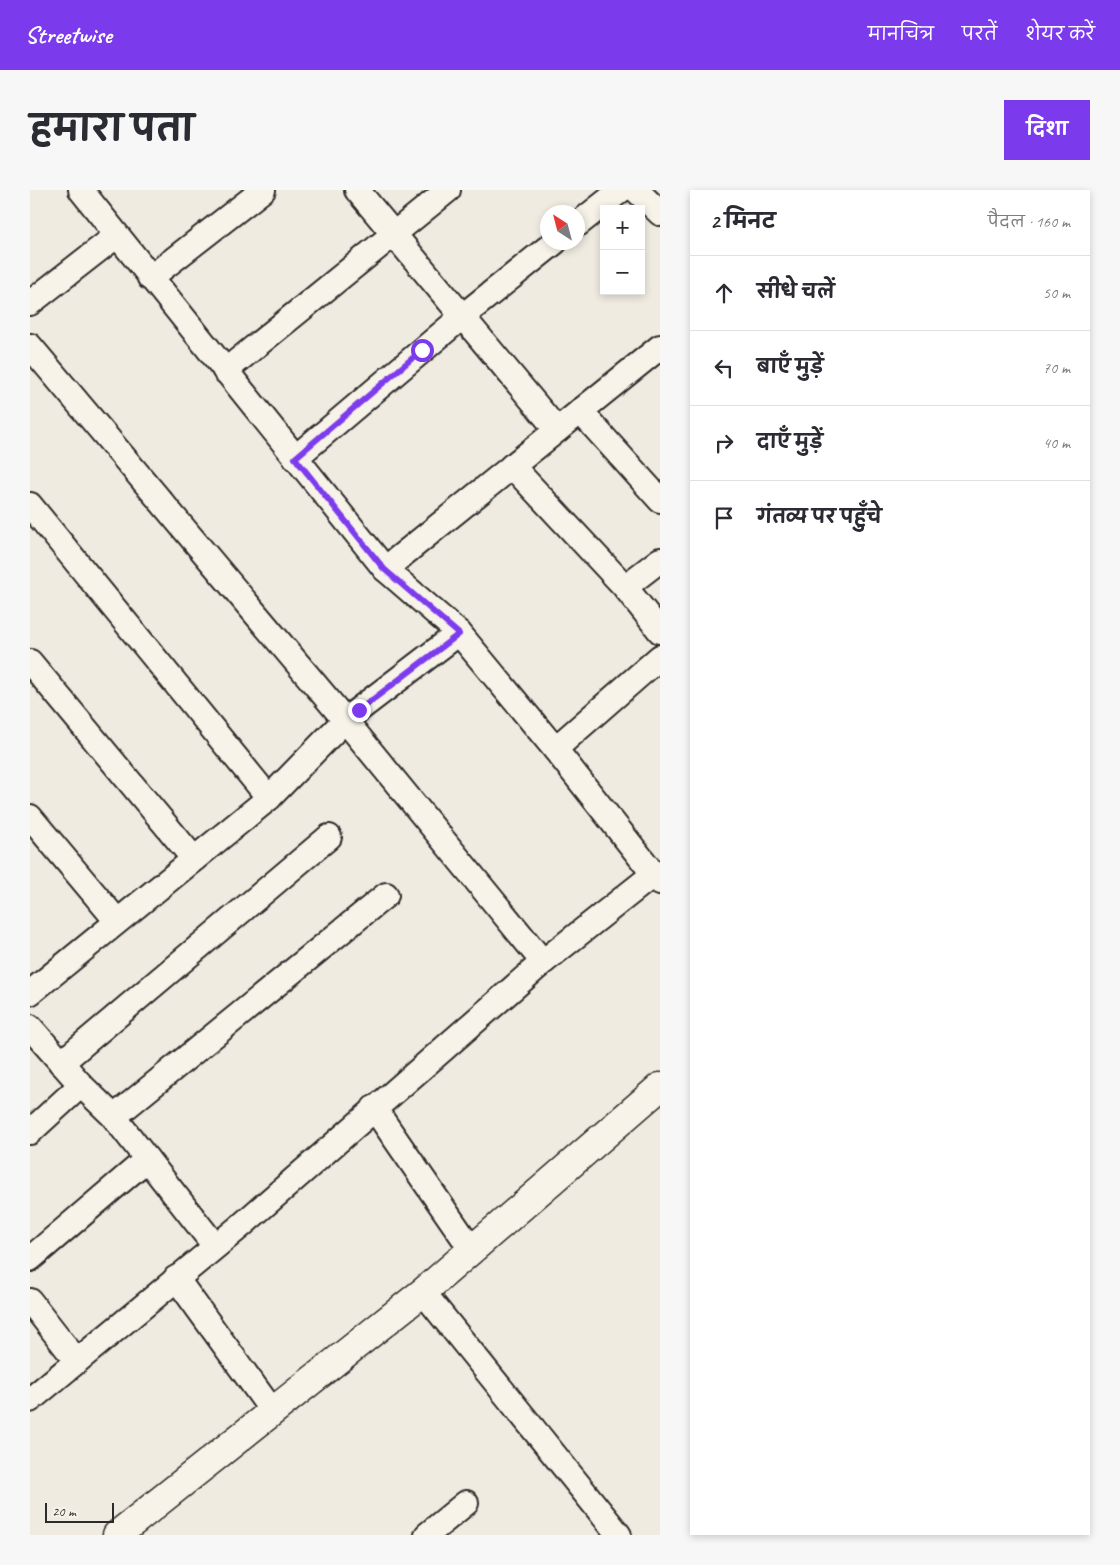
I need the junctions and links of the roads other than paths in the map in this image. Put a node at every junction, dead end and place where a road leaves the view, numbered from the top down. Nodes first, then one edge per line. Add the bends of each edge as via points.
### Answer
1 (81, 190) edge
2 (263, 190) edge
3 (357, 190) edge
4 (448, 190) edge
5 (621, 190) edge
6 (636, 190) edge
7 (660, 213) edge
8 (585, 218) edge
9 (395, 234) junction
10 (116, 236) junction
11 (545, 250) edge
12 (150, 278) junction
13 (30, 303) edge
14 (464, 315) junction
15 (30, 346) edge
16 (660, 347) edge
17 (225, 371) junction
18 (580, 411) junction
19 (557, 430) junction
20 (295, 458) junction
21 (512, 466) junction
22 (660, 500) edge
23 (30, 505) edge
24 (660, 560) edge
25 (384, 569) junction
26 (625, 587) junction
27 (660, 631) edge
28 (459, 634) junction
29 (660, 658) edge
30 (30, 662) edge
31 (345, 720) junction
32 (555, 749) junction
33 (268, 798) junction
34 (30, 817) edge
35 (329, 837) dead end
36 (194, 859) junction
37 (657, 878) edge
38 (386, 895) dead end
39 (117, 921) junction
40 (543, 962) junction
41 (33, 984) edge
42 (30, 1027) edge
43 (61, 1063) junction
44 (81, 1085) junction
45 (660, 1087) edge
46 (374, 1108) junction
47 (114, 1117) junction
48 (30, 1132) edge
49 (147, 1159) junction
50 (216, 1246) junction
51 (472, 1250) junction
52 (30, 1259) edge
53 (176, 1278) junction
54 (423, 1292) junction
55 (30, 1301) edge
56 (76, 1360) junction
57 (30, 1400) edge
58 (273, 1412) junction
59 (466, 1503) dead end
60 (117, 1535) edge
61 (427, 1535) edge
62 (619, 1535) edge

1 - 10 street
2 - 12 street
3 - 9 street
4 - 9 street
5 - 8 street
6 - 7 street
9 - 14 street
9 - 17 street
10 - 12 street
10 - 13 street
11 - 14 street
12 - 17 street
14 - 19 street
14 - 20 street
15 - 31 street
16 - 18 street
17 - 20 street
18 - 19 street
18 - 22 street
19 - 21 street
20 - 25 street
21 - 25 street
21 - 26 street
23 - 33 street
24 - 26 street
25 - 28 street
26 - 27 street
28 - 31 street
28 - 32 street
29 - 32 street
30 - 36 street
31 - 33 street
31 - 40 street
32 - 37 street
33 - 36 street
34 - 39 street
35 - 43 street
36 - 39 street
37 - 40 street
38 - 47 street
39 - 41 street
40 - 46 street
42 - 43 street
43 - 44 street
44 - 47 street
44 - 48 street
45 - 51 street
46 - 50 street
46 - 51 street
47 - 49 street
49 - 50 street
49 - 52 street
50 - 53 street
51 - 54 street
53 - 56 street
53 - 58 street
54 - 58 street
54 - 62 street
55 - 56 street
56 - 57 street
58 - 60 street
59 - 61 street

